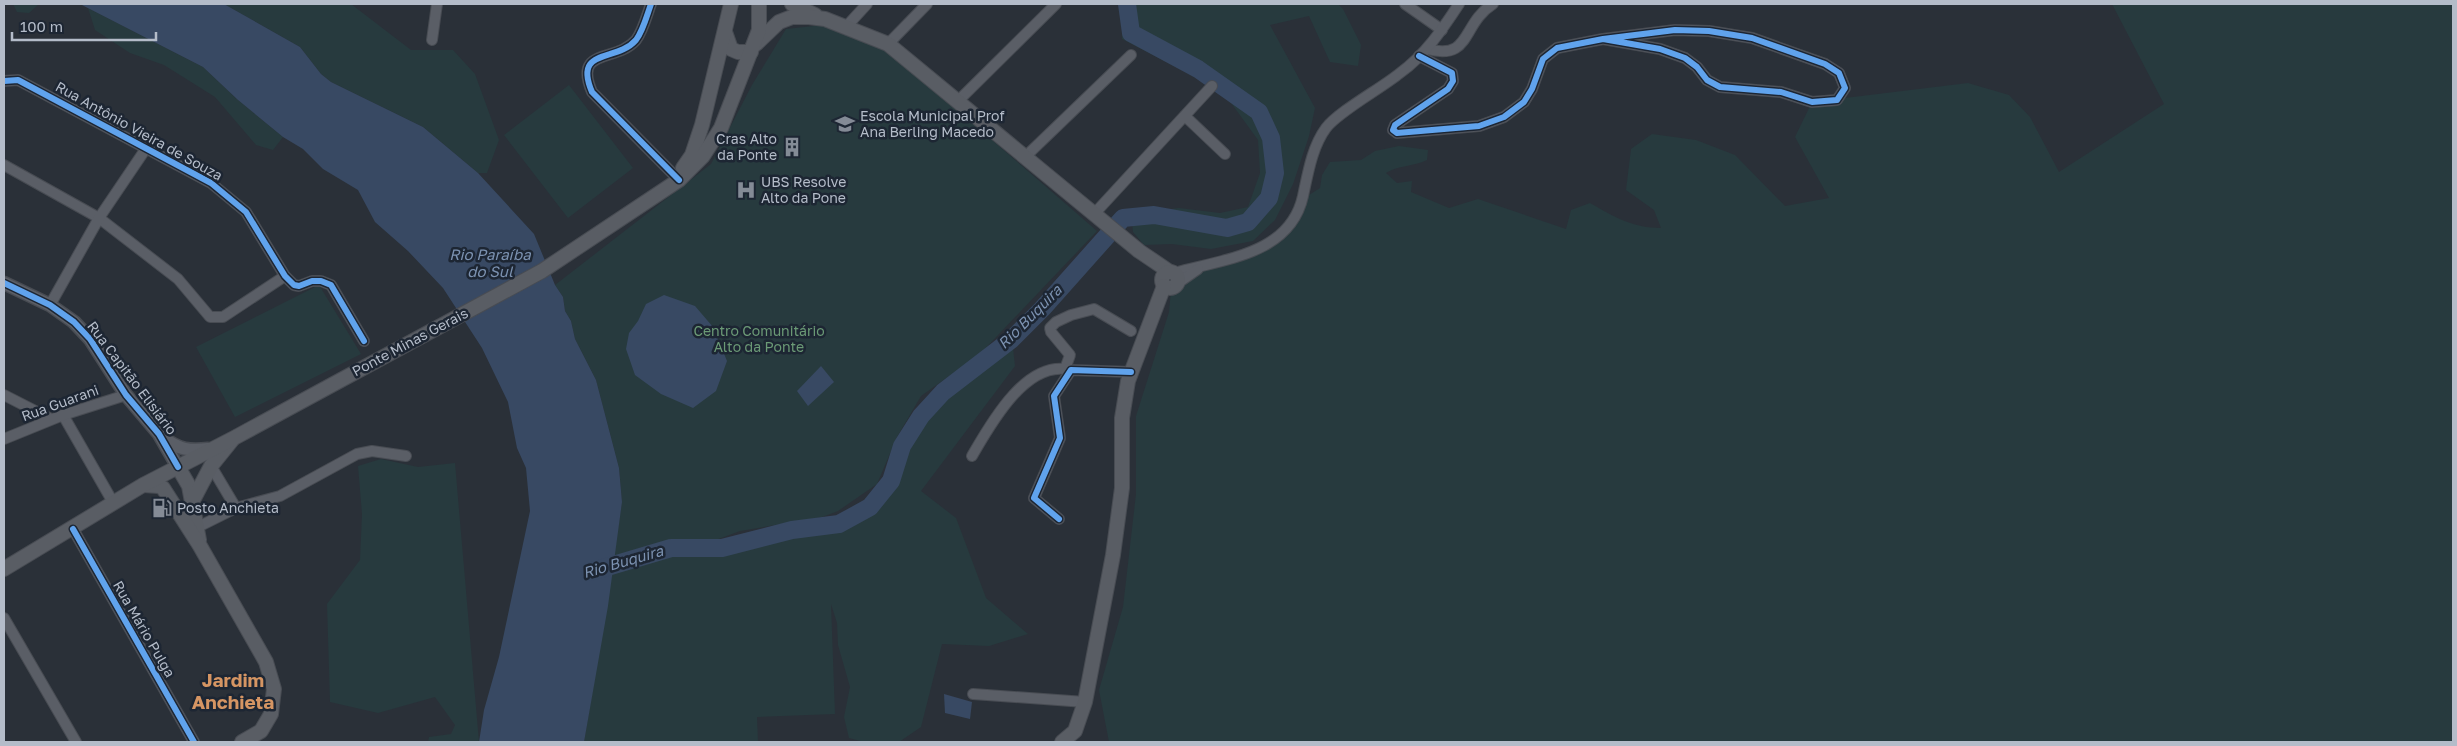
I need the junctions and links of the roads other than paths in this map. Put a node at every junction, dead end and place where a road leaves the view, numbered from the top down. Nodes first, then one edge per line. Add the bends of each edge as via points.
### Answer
1 (437, 4) edge
2 (651, 4) edge
3 (731, 4) edge
4 (759, 4) edge
5 (792, 4) edge
6 (867, 4) edge
7 (927, 4) edge
8 (1056, 4) edge
9 (1405, 4) edge
10 (1459, 4) edge
11 (1493, 4) edge
12 (825, 20) junction
13 (845, 28) junction
14 (1442, 30) junction
15 (724, 31) junction
16 (1603, 38) junction
17 (432, 40) dead end
18 (888, 44) junction
19 (753, 49) junction
20 (1423, 52) junction
21 (1131, 55) dead end
22 (4, 81) edge
23 (1212, 86) dead end
24 (957, 102) junction
25 (1185, 116) junction
26 (147, 147) junction
27 (1225, 154) dead end
28 (1026, 156) junction
29 (4, 165) edge
30 (677, 181) junction
31 (1100, 216) junction
32 (99, 218) junction
33 (285, 276) junction
34 (1170, 280) junction
35 (4, 283) edge
36 (50, 305) junction
37 (1131, 332) dead end
38 (364, 341) dead end
39 (1068, 370) junction
40 (1131, 372) junction
41 (4, 395) edge
42 (126, 395) junction
43 (63, 415) junction
44 (52, 419) junction
45 (160, 434) junction
46 (236, 436) junction
47 (4, 439) edge
48 (208, 449) junction
49 (406, 456) dead end
50 (972, 456) dead end
51 (211, 466) junction
52 (178, 468) junction
53 (143, 485) junction
54 (192, 502) junction
55 (114, 504) junction
56 (236, 508) junction
57 (1059, 519) dead end
58 (198, 527) junction
59 (73, 529) junction
60 (200, 546) junction
61 (4, 569) edge
62 (4, 618) edge
63 (973, 694) dead end
64 (1085, 702) junction
65 (76, 742) edge
66 (194, 742) edge
67 (242, 742) edge
68 (1062, 742) edge

1 - 17 street
2 - 30 street via 637,39 626,49 591,62 587,67 587,81 592,92
3 - 15 main road
4 - 19 main road via 759,30
5 - 12 main road
6 - 13 street
7 - 18 street
8 - 24 street
9 - 14 street
10 - 14 street
11 - 20 street via 1474,22 1458,48 1443,53
12 - 13 main road
12 - 19 main road via 792,17 779,22
13 - 18 main road
14 - 20 street
15 - 19 main road via 731,49 738,52
15 - 30 main road via 702,125 692,155
16 - 16 street via 1675,30 1738,34 1825,64 1839,73 1845,88 1837,100 1818,103 1781,92 1720,87 1707,80 1685,58 1655,48
16 - 20 street via 1564,46 1547,54 1528,97 1504,117 1479,126 1397,133 1393,130 1395,125 1448,89 1453,81 1452,73
18 - 24 main road
19 - 30 main road via 722,128 703,156
20 - 34 street via 1402,72 1327,126 1315,150 1300,206 1284,233 1260,249 1206,264
21 - 28 street
22 - 26 street, Rua Antônio Vieira de Souza via 18,80
23 - 25 street
24 - 28 main road
25 - 27 street
25 - 31 street
26 - 32 street
26 - 33 street, Rua Antônio Vieira de Souza via 210,182 234,202 255,226
28 - 31 main road
29 - 32 street
30 - 46 main road, Ponte Minas Gerais via 542,271
31 - 34 main road via 1152,260
32 - 33 street via 178,279 207,316 218,318
32 - 36 street
33 - 38 street via 299,286 312,281 332,285
34 - 40 main road
35 - 36 street, Rua Capitão Elisiário
36 - 42 street, Rua Capitão Elisiário via 74,322 90,339
37 - 39 street via 1094,309 1056,322 1050,328 1051,332 1070,355
39 - 40 street
39 - 50 street via 1049,370 1015,392 990,424
39 - 57 street via 1054,396 1059,445 1034,496 1036,502
40 - 64 main road via 1122,418 1122,488 1113,555
41 - 44 street
42 - 43 street, Rua Guarani
42 - 45 street, Rua Capitão Elisiário
43 - 44 street, Rua Guarani
43 - 55 street
44 - 47 street, Rua Guarani
45 - 48 street via 181,449
45 - 52 street, Rua Capitão Elisiário
46 - 48 main road, Ponte Minas Gerais
46 - 51 main road
48 - 52 main road, Ponte Minas Gerais
49 - 56 street via 372,451 358,454 280,496
51 - 54 main road
51 - 56 street
52 - 53 main road, Ponte Minas Gerais
52 - 54 main road via 189,486
53 - 55 main road, Ponte Minas Gerais
53 - 60 main road via 163,488
54 - 58 main road
55 - 59 main road, Ponte Minas Gerais
56 - 58 street
58 - 60 main road
59 - 61 main road, Ponte Minas Gerais
59 - 66 street, Rua Mário Pulga
60 - 67 main road via 266,662 274,689 271,714 261,731
62 - 65 street
63 - 64 street
64 - 68 main road via 1075,731

